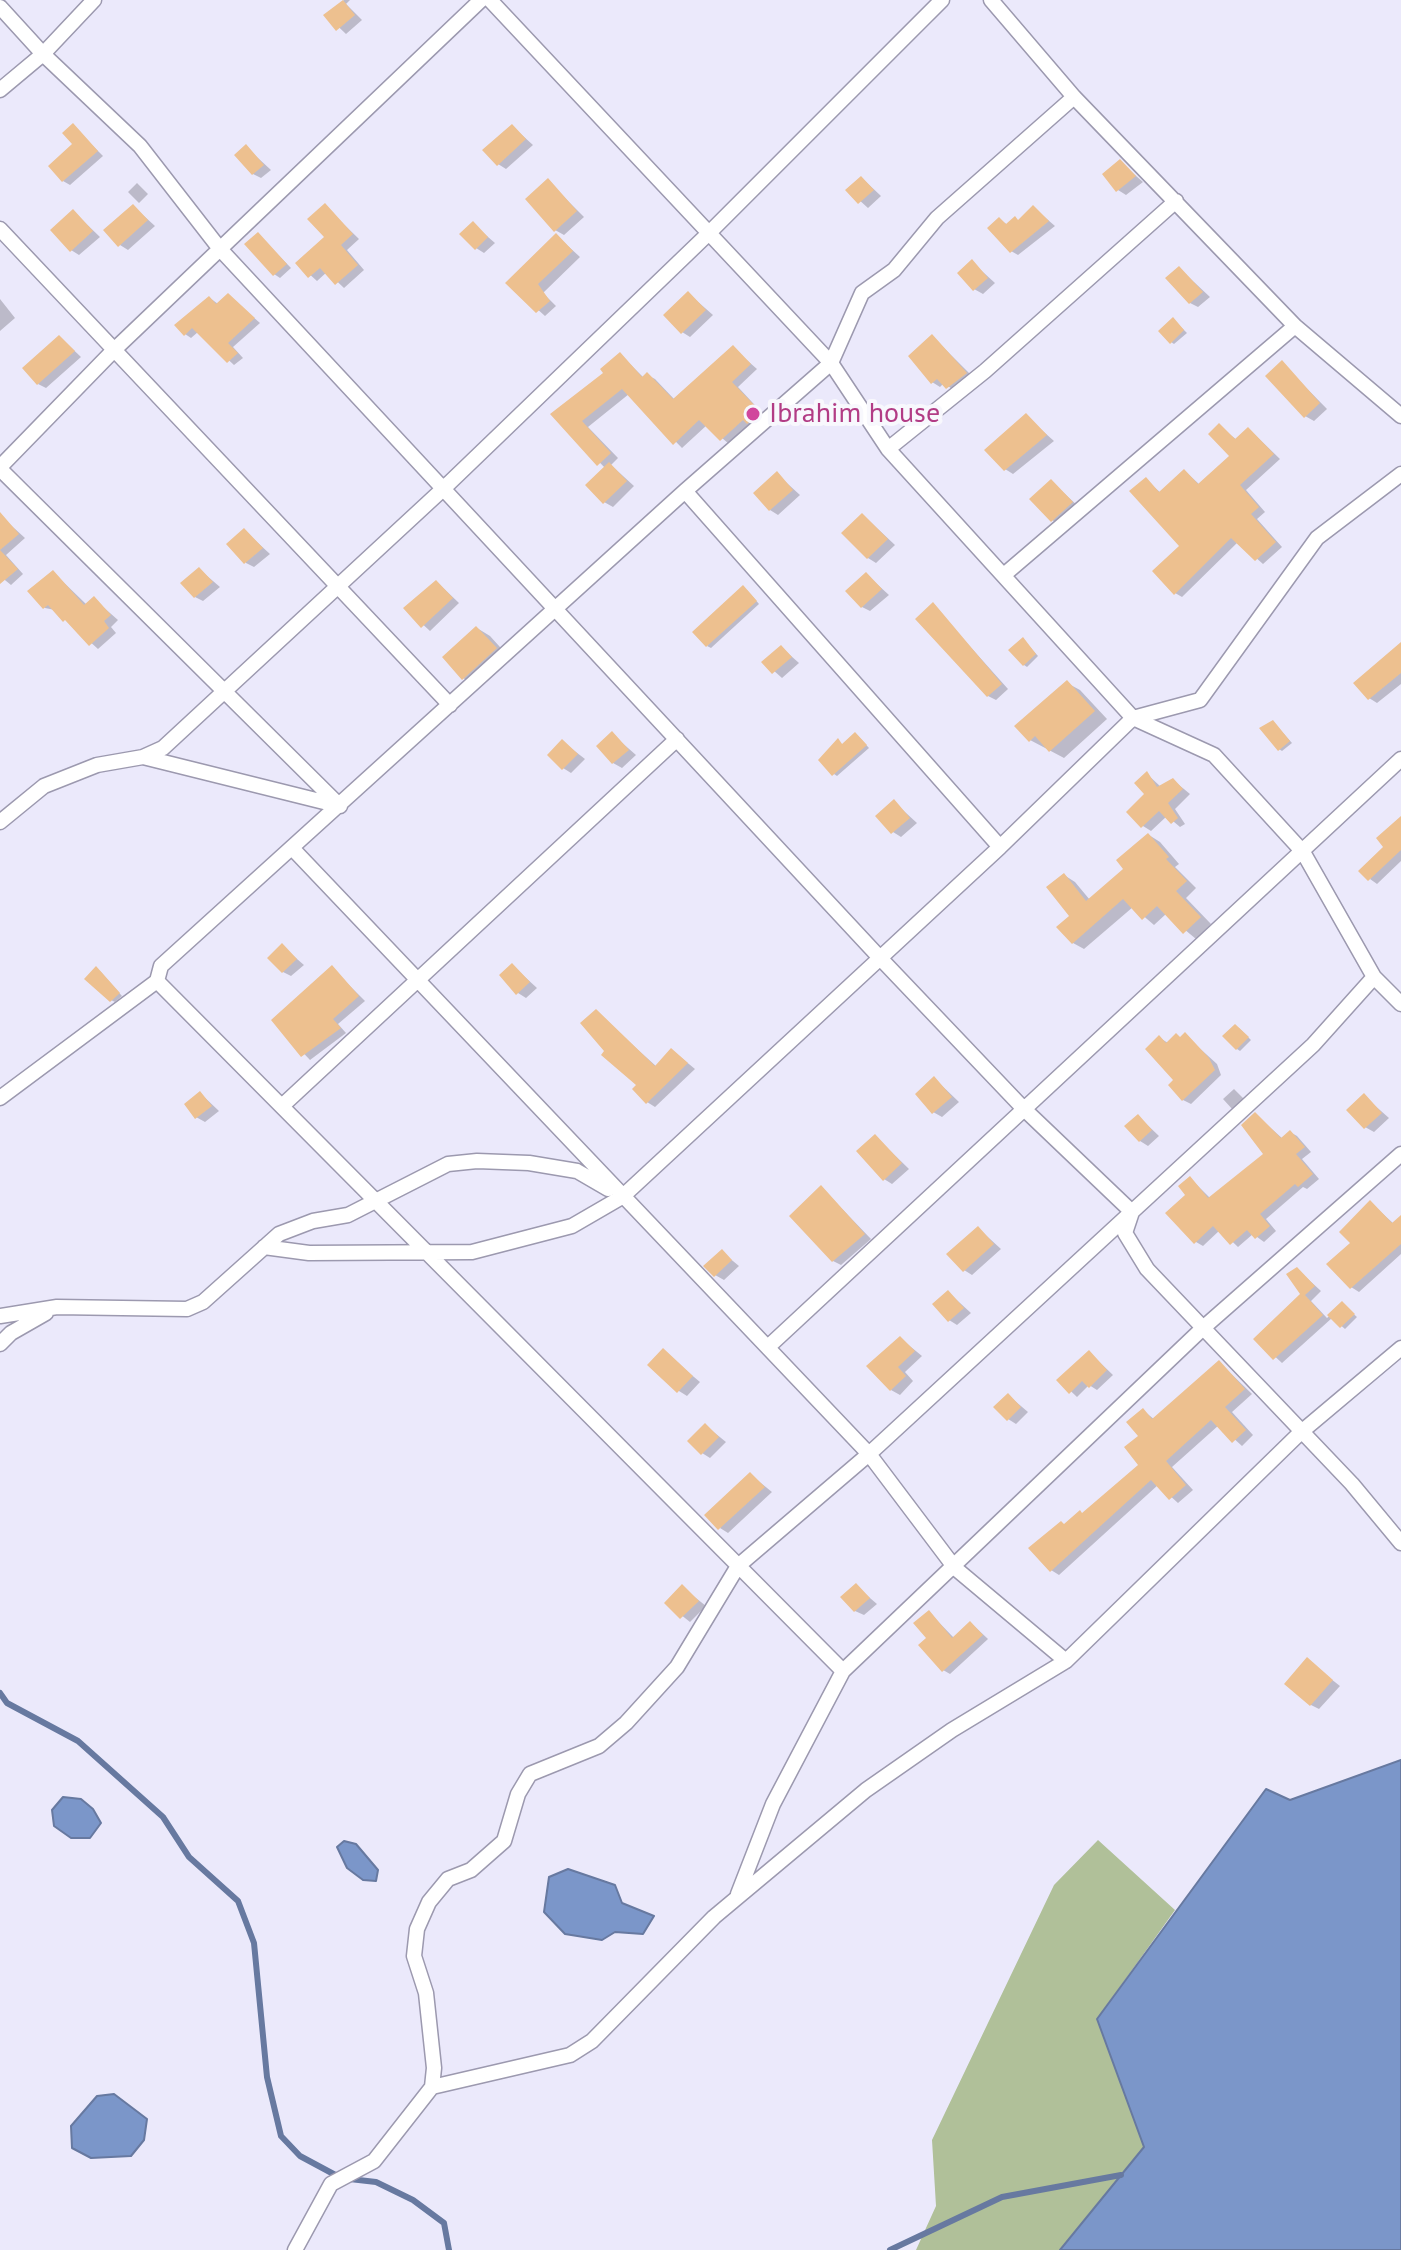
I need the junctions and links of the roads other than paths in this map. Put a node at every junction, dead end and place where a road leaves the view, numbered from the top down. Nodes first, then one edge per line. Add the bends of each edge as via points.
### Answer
1 (94, 0) edge
2 (481, 0) edge
3 (490, 0) edge
4 (942, 0) edge
5 (991, 0) edge
6 (0, 7) edge
7 (43, 54) junction
8 (0, 90) edge
9 (1074, 97) junction
10 (1176, 201) junction
11 (0, 229) edge
12 (709, 233) junction
13 (220, 249) junction
14 (1295, 326) junction
15 (114, 350) junction
16 (831, 363) junction
17 (1401, 416) edge
18 (888, 449) junction
19 (0, 468) edge
20 (1401, 474) edge
21 (443, 489) junction
22 (685, 491) junction
23 (1005, 574) junction
24 (337, 586) junction
25 (555, 609) junction
26 (226, 689) junction
27 (450, 705) junction
28 (1133, 718) junction
29 (677, 739) junction
30 (143, 757) junction
31 (1401, 759) edge
32 (340, 806) junction
33 (0, 822) edge
34 (1000, 847) junction
35 (293, 849) junction
36 (1303, 852) junction
37 (881, 959) junction
38 (1374, 977) junction
39 (157, 981) junction
40 (417, 981) junction
41 (1401, 1004) edge
42 (0, 1098) edge
43 (282, 1106) junction
44 (1023, 1108) junction
45 (1401, 1154) edge
46 (622, 1197) junction
47 (379, 1201) junction
48 (1132, 1212) junction
49 (264, 1247) junction
50 (430, 1253) junction
51 (57, 1307) junction
52 (0, 1316) edge
53 (1203, 1328) junction
54 (0, 1344) edge
55 (768, 1347) junction
56 (1401, 1348) edge
57 (1300, 1433) junction
58 (869, 1454) junction
59 (1399, 1537) edge
60 (738, 1566) junction
61 (955, 1568) junction
62 (1066, 1661) junction
63 (843, 1671) junction
64 (736, 1898) junction
65 (432, 2087) junction
66 (295, 2250) edge

1 - 7 street
2 - 13 street
3 - 12 street
4 - 12 street
5 - 9 street
6 - 7 street
7 - 8 street
7 - 13 street via 140,146
9 - 10 street
9 - 16 street via 937,218 894,270 862,293
10 - 14 street
10 - 18 street via 985,371
11 - 15 street
12 - 16 street
12 - 21 street
13 - 15 street
13 - 21 street
14 - 17 street
14 - 23 street
15 - 19 street
15 - 24 street
16 - 18 street
16 - 22 street
18 - 23 street
19 - 26 street
20 - 28 street via 1317,538 1200,700
21 - 24 street
21 - 25 street
22 - 25 street
22 - 34 street
23 - 28 street
24 - 26 street
24 - 27 street
25 - 27 street
25 - 29 street
26 - 30 street via 163,748
26 - 32 street
27 - 32 street
28 - 34 street
28 - 36 street via 1214,755
29 - 37 street
29 - 40 street
30 - 32 street
30 - 33 street via 97,765 44,786
31 - 36 street
32 - 35 street
34 - 37 street
35 - 39 street via 161,966
35 - 40 street
36 - 38 street
36 - 44 street
37 - 44 street
37 - 46 street
38 - 41 street
38 - 48 street via 1313,1045
39 - 42 street
39 - 43 street
40 - 43 street
40 - 46 street
43 - 47 street
44 - 48 street
44 - 55 street
45 - 53 street
46 - 47 street via 577,1171 477,1161 448,1164
46 - 50 street via 572,1226 472,1252
46 - 55 street
47 - 49 street via 279,1234
47 - 50 street
48 - 53 street via 1125,1233 1132,1245 1147,1269
48 - 58 street
49 - 50 street via 309,1253
49 - 51 street via 203,1302 187,1309
50 - 60 street
51 - 52 street
51 - 54 street
53 - 57 street
53 - 61 street
55 - 58 street
56 - 57 street
57 - 59 street
57 - 62 street
58 - 60 street
58 - 61 street
60 - 63 street
60 - 65 street via 677,1667 648,1700 599,1746 530,1774 504,1841 471,1870 448,1879 429,1902 417,1929 414,1956 426,1993
61 - 62 street
61 - 63 street
62 - 64 street via 866,1790
63 - 64 street via 773,1804
64 - 65 street via 592,2041 570,2055
65 - 66 street via 374,2161 331,2184

